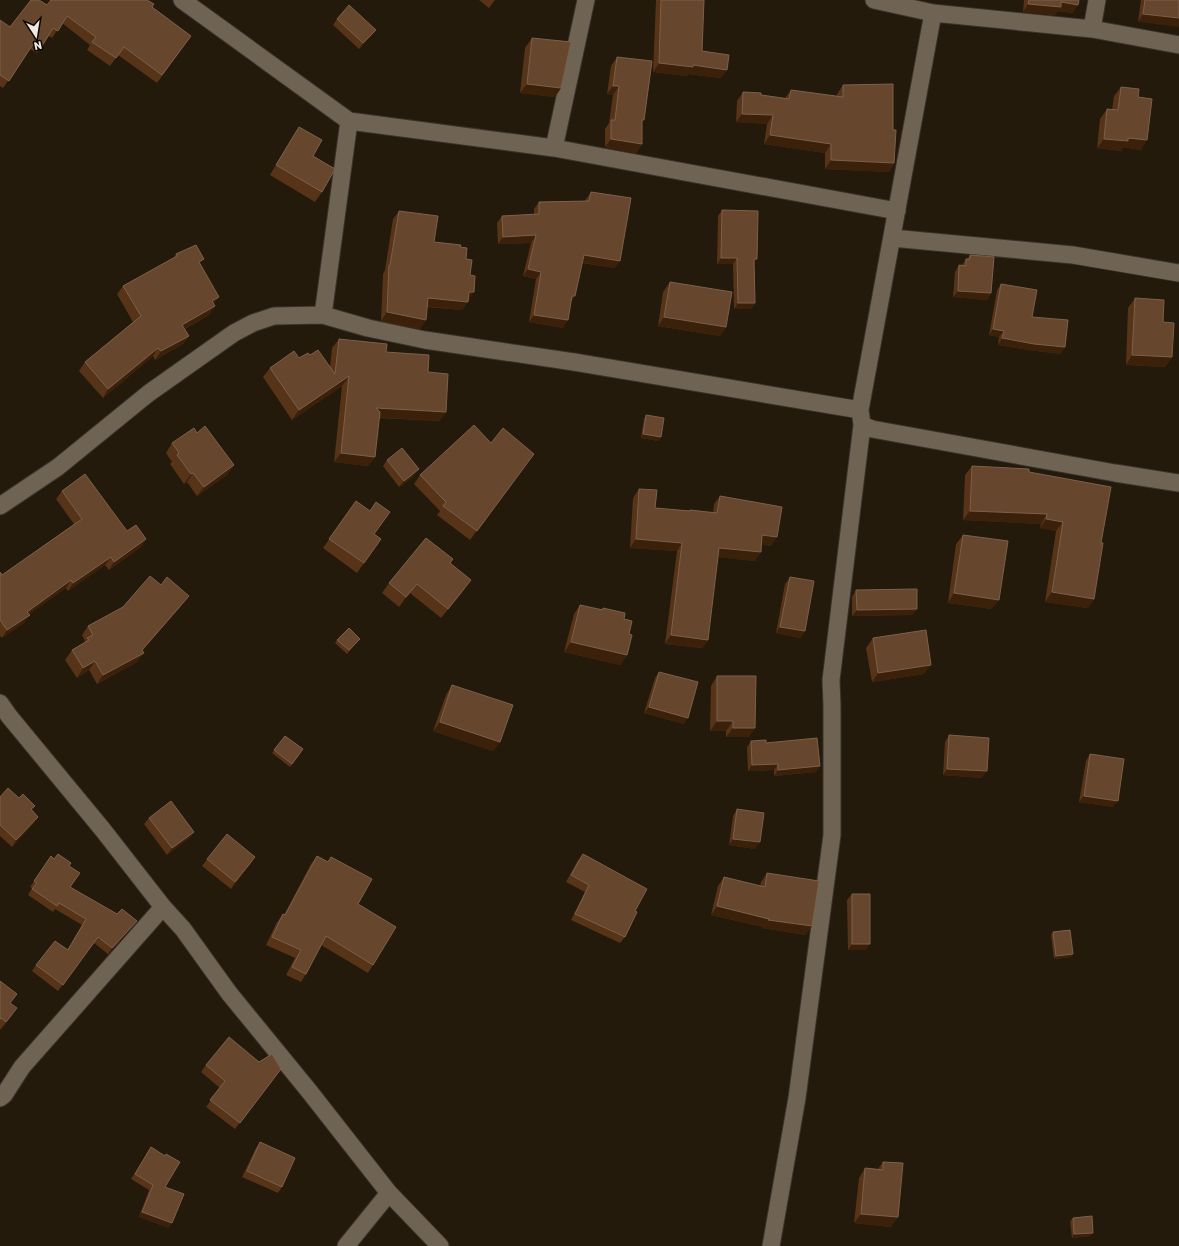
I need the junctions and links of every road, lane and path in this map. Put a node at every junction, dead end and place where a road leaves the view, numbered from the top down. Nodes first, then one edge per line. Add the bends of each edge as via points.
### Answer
1 (182, 0) edge
2 (586, 0) edge
3 (874, 0) edge
4 (1097, 0) edge
5 (933, 13) junction
6 (1092, 29) junction
7 (1179, 45) edge
8 (350, 121) junction
9 (554, 148) junction
10 (897, 211) junction
11 (892, 238) junction
12 (1179, 274) edge
13 (323, 315) junction
14 (861, 417) junction
15 (1179, 483) edge
16 (0, 506) edge
17 (0, 703) edge
18 (163, 907) junction
19 (0, 1098) edge
20 (388, 1193) junction
21 (346, 1246) edge
22 (440, 1246) edge
23 (771, 1246) edge

1 - 8 street
2 - 9 street
3 - 5 street
4 - 6 street
5 - 6 street
5 - 10 street
6 - 7 street
8 - 9 street
8 - 13 street
9 - 10 street
10 - 11 street
11 - 12 street via 1073,255
11 - 14 street
13 - 14 street via 425,340 574,362
13 - 16 street via 274,316 234,332 149,393 58,467
14 - 15 street via 872,429
14 - 23 street via 831,680 832,835 797,1098
17 - 18 street
18 - 19 street via 22,1067
18 - 20 street via 183,929 229,993
20 - 21 street
20 - 22 street

